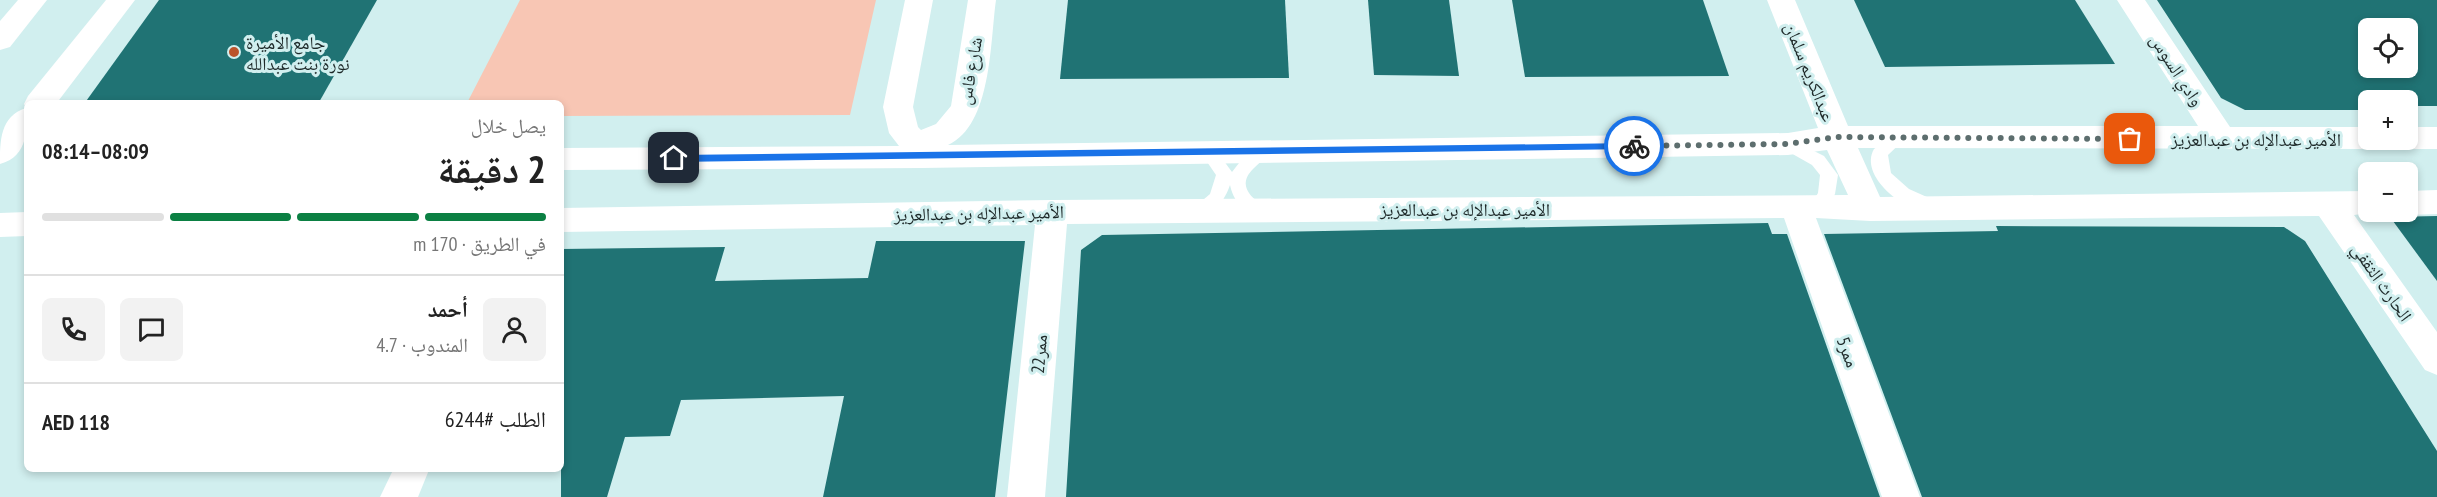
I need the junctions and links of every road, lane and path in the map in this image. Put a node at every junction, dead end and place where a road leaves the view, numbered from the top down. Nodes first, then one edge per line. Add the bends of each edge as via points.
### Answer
1 (33, 0) edge
2 (121, 0) edge
3 (919, 0) edge
4 (982, 0) edge
5 (1781, 0) edge
6 (2131, 0) edge
7 (0, 40) edge
8 (42, 100) edge
9 (24, 123) edge
10 (1837, 137) junction
11 (1899, 137) junction
12 (2358, 138) edge
13 (2418, 138) edge
14 (2437, 138) edge
15 (2222, 140) junction
16 (1788, 144) junction
17 (1261, 152) junction
18 (0, 153) edge
19 (1209, 153) junction
20 (564, 159) edge
21 (0, 161) edge
22 (24, 161) edge
23 (2437, 202) edge
24 (2358, 203) edge
25 (2418, 203) edge
26 (2328, 204) junction
27 (1807, 207) junction
28 (1934, 208) junction
29 (1870, 209) junction
30 (1199, 211) junction
31 (1258, 211) junction
32 (1052, 212) junction
33 (564, 220) edge
34 (24, 224) edge
35 (0, 225) edge
36 (2437, 360) edge
37 (410, 472) edge
38 (399, 497) edge
39 (1026, 497) edge
40 (1901, 497) edge

1 - 7 street
2 - 8 street
3 - 4 street, شارع فاس via 898,107 904,133 916,142 936,139 960,120 966,106
5 - 10 street, عبدالكريم سلمان
6 - 15 street, وادي السوس
9 - 18 street
10 - 11 street, الأمير عبدالإله بن عبدالعزيز
10 - 16 street, الأمير عبدالإله بن عبدالعزيز
10 - 29 street, عبدالكريم سلمان
11 - 15 street, الأمير عبدالإله بن عبدالعزيز
11 - 28 lane via 1880,153 1878,169 1900,193
12 - 15 street, الأمير عبدالإله بن عبدالعزيز
13 - 14 street
16 - 17 street, الأمير عبدالإله بن عبدالعزيز
16 - 27 lane via 1825,165 1831,177 1829,194
17 - 19 street, الأمير عبدالإله بن عبدالعزيز
17 - 31 lane via 1241,169 1238,190 1244,202
19 - 20 street, الأمير عبدالإله بن عبدالعزيز
19 - 30 lane via 1225,174 1217,198
21 - 22 street
23 - 25 street
24 - 26 street, الأمير عبدالإله بن عبدالعزيز
26 - 28 street, الأمير عبدالإله بن عبدالعزيز
26 - 36 street, الحارث الثقفي
27 - 29 street, الأمير عبدالإله بن عبدالعزيز
27 - 31 street, الأمير عبدالإله بن عبدالعزيز
27 - 40 street, ممر5
28 - 29 street, الأمير عبدالإله بن عبدالعزيز
30 - 31 street, الأمير عبدالإله بن عبدالعزيز
30 - 32 street, الأمير عبدالإله بن عبدالعزيز
32 - 33 street, الأمير عبدالإله بن عبدالعزيز
32 - 39 street, ممر22
34 - 35 street
37 - 38 street

